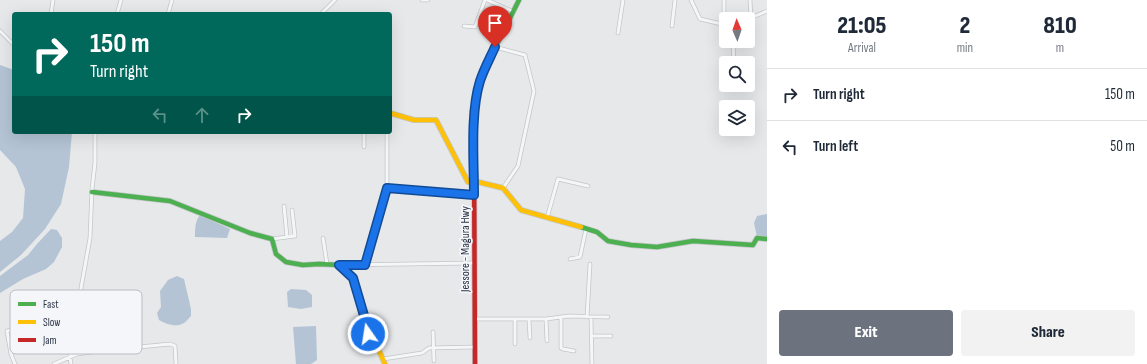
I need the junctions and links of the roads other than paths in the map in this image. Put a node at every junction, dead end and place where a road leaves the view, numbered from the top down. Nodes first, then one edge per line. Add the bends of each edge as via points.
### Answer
1 (54, 0) edge
2 (121, 0) edge
3 (172, 0) edge
4 (335, 0) edge
5 (422, 0) edge
6 (428, 0) edge
7 (486, 0) edge
8 (519, 0) edge
9 (623, 0) edge
10 (675, 0) edge
11 (691, 0) edge
12 (724, 0) edge
13 (750, 0) edge
14 (767, 11) edge
15 (51, 12) edge
16 (118, 12) edge
17 (169, 12) edge
18 (323, 12) edge
19 (514, 12) junction
20 (724, 12) edge
21 (749, 12) edge
22 (755, 16) edge
23 (719, 24) edge
24 (464, 26) dead end
25 (672, 26) dead end
26 (0, 31) edge
27 (618, 33) dead end
28 (12, 43) edge
29 (495, 47) junction
30 (392, 114) edge
31 (95, 134) edge
32 (364, 134) edge
33 (386, 134) edge
34 (364, 147) dead end
35 (474, 181) junction
36 (588, 186) dead end
37 (387, 188) junction
38 (504, 188) junction
39 (92, 192) junction
40 (474, 195) junction
41 (284, 206) dead end
42 (292, 210) dead end
43 (547, 218) junction
44 (586, 229) junction
45 (286, 237) junction
46 (323, 238) dead end
47 (272, 239) junction
48 (767, 239) edge
49 (570, 258) dead end
50 (475, 263) junction
51 (327, 264) junction
52 (590, 264) dead end
53 (339, 265) junction
54 (365, 265) junction
55 (81, 290) edge
56 (560, 317) junction
57 (589, 317) junction
58 (608, 317) dead end
59 (546, 319) junction
60 (475, 320) junction
61 (515, 320) junction
62 (529, 320) junction
63 (10, 331) edge
64 (433, 332) dead end
65 (592, 336) junction
66 (611, 336) dead end
67 (530, 338) dead end
68 (547, 341) dead end
69 (10, 342) edge
70 (515, 344) dead end
71 (142, 347) edge
72 (475, 347) junction
73 (433, 348) junction
74 (574, 351) dead end
75 (12, 354) edge
76 (70, 354) edge
77 (77, 354) edge
78 (70, 357) junction
79 (434, 361) dead end
80 (384, 362) edge
81 (15, 364) edge
82 (54, 364) edge
83 (71, 364) edge
84 (176, 364) edge
85 (475, 364) edge
86 (592, 364) edge

1 - 15 street
2 - 16 street
3 - 17 street
4 - 18 street
5 - 6 street
7 - 19 street
7 - 24 street via 475,27
8 - 19 main road, Jessore - Magura Hwy
9 - 27 street
10 - 25 street
11 - 23 street via 700,19
12 - 20 street
13 - 21 street
14 - 22 street
19 - 29 main road, Jessore - Magura Hwy
26 - 28 street
29 - 35 main road, Jessore - Magura Hwy via 480,82 476,104
29 - 38 street via 525,55 534,91 518,166
30 - 35 main road via 414,120 436,120 468,182
31 - 39 street
32 - 34 street
33 - 37 street
35 - 38 main road
35 - 40 main road, Jessore - Magura Hwy
36 - 43 street via 558,179
37 - 40 street
37 - 54 street
38 - 43 main road via 521,210
39 - 47 main road via 170,201 250,233
39 - 55 street via 90,238
40 - 50 main road, Jessore - Magura Hwy
41 - 45 street
42 - 45 street via 295,236
43 - 44 main road
44 - 48 main road via 597,232 608,241 657,247 693,241 753,245 757,238
44 - 49 street via 580,257
45 - 47 street
46 - 51 street
47 - 51 main road via 276,254 286,262 303,265
50 - 54 street
50 - 60 main road, Jessore - Magura Hwy
51 - 53 main road
52 - 57 street
53 - 54 street
53 - 80 main road via 353,278 368,334
56 - 57 street
56 - 59 street
56 - 74 street via 561,348
57 - 58 street
57 - 65 street
59 - 62 street
59 - 68 street
60 - 61 street
60 - 72 main road, Jessore - Magura Hwy
61 - 62 street
61 - 70 street
62 - 67 street
63 - 69 street
64 - 73 street
65 - 66 street
65 - 86 street
71 - 84 street via 170,344 175,346
72 - 73 street
72 - 85 main road, Jessore - Magura Hwy
73 - 79 street
73 - 80 street
75 - 81 street
76 - 78 street
77 - 78 street
78 - 82 street
78 - 83 street

